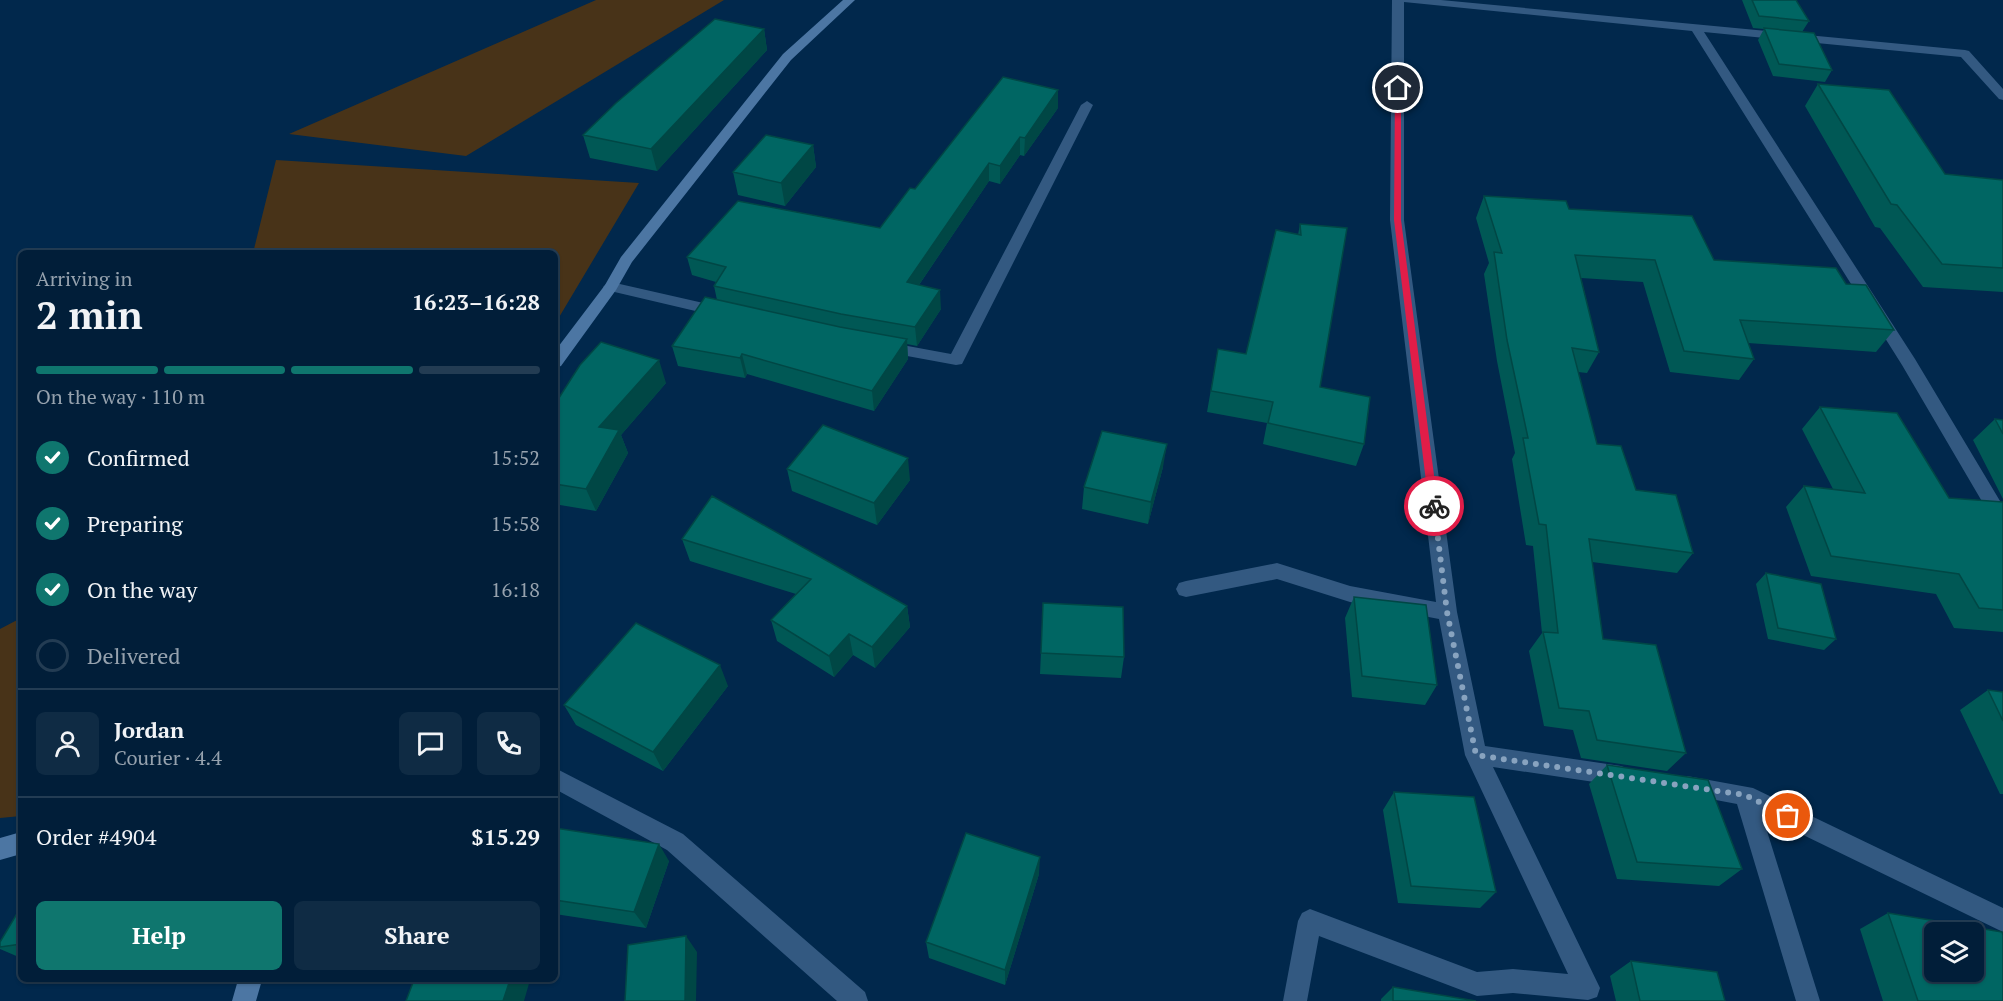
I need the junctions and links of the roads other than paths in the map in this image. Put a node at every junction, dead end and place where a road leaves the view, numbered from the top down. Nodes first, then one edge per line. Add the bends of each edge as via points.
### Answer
1 (849, 0) edge
2 (1398, 0) edge
3 (1407, 0) edge
4 (1696, 28) junction
5 (2003, 96) edge
6 (1087, 105) dead end
7 (611, 287) junction
8 (739, 316) edge
9 (866, 344) edge
10 (558, 358) edge
11 (2003, 522) edge
12 (1186, 589) dead end
13 (1447, 612) junction
14 (1476, 755) junction
15 (1640, 779) edge
16 (558, 780) edge
17 (1675, 784) edge
18 (1745, 795) junction
19 (18, 844) edge
20 (0, 849) edge
21 (2003, 920) edge
22 (249, 982) edge
23 (244, 1001) edge
24 (856, 1001) edge
25 (1295, 1001) edge
26 (1808, 1001) edge

1 - 7 street via 787,57 626,260
2 - 13 street via 1397,220
3 - 4 street
4 - 5 street via 1965,54
4 - 11 street via 1909,363
6 - 9 street via 956,360
7 - 8 street
7 - 10 street
12 - 13 street via 1277,571 1350,594
13 - 14 street
14 - 15 street
14 - 25 street via 1588,988 1513,981 1477,984 1310,921
16 - 24 street via 675,842
17 - 18 street
18 - 21 street
18 - 26 street
19 - 20 street
22 - 23 street

